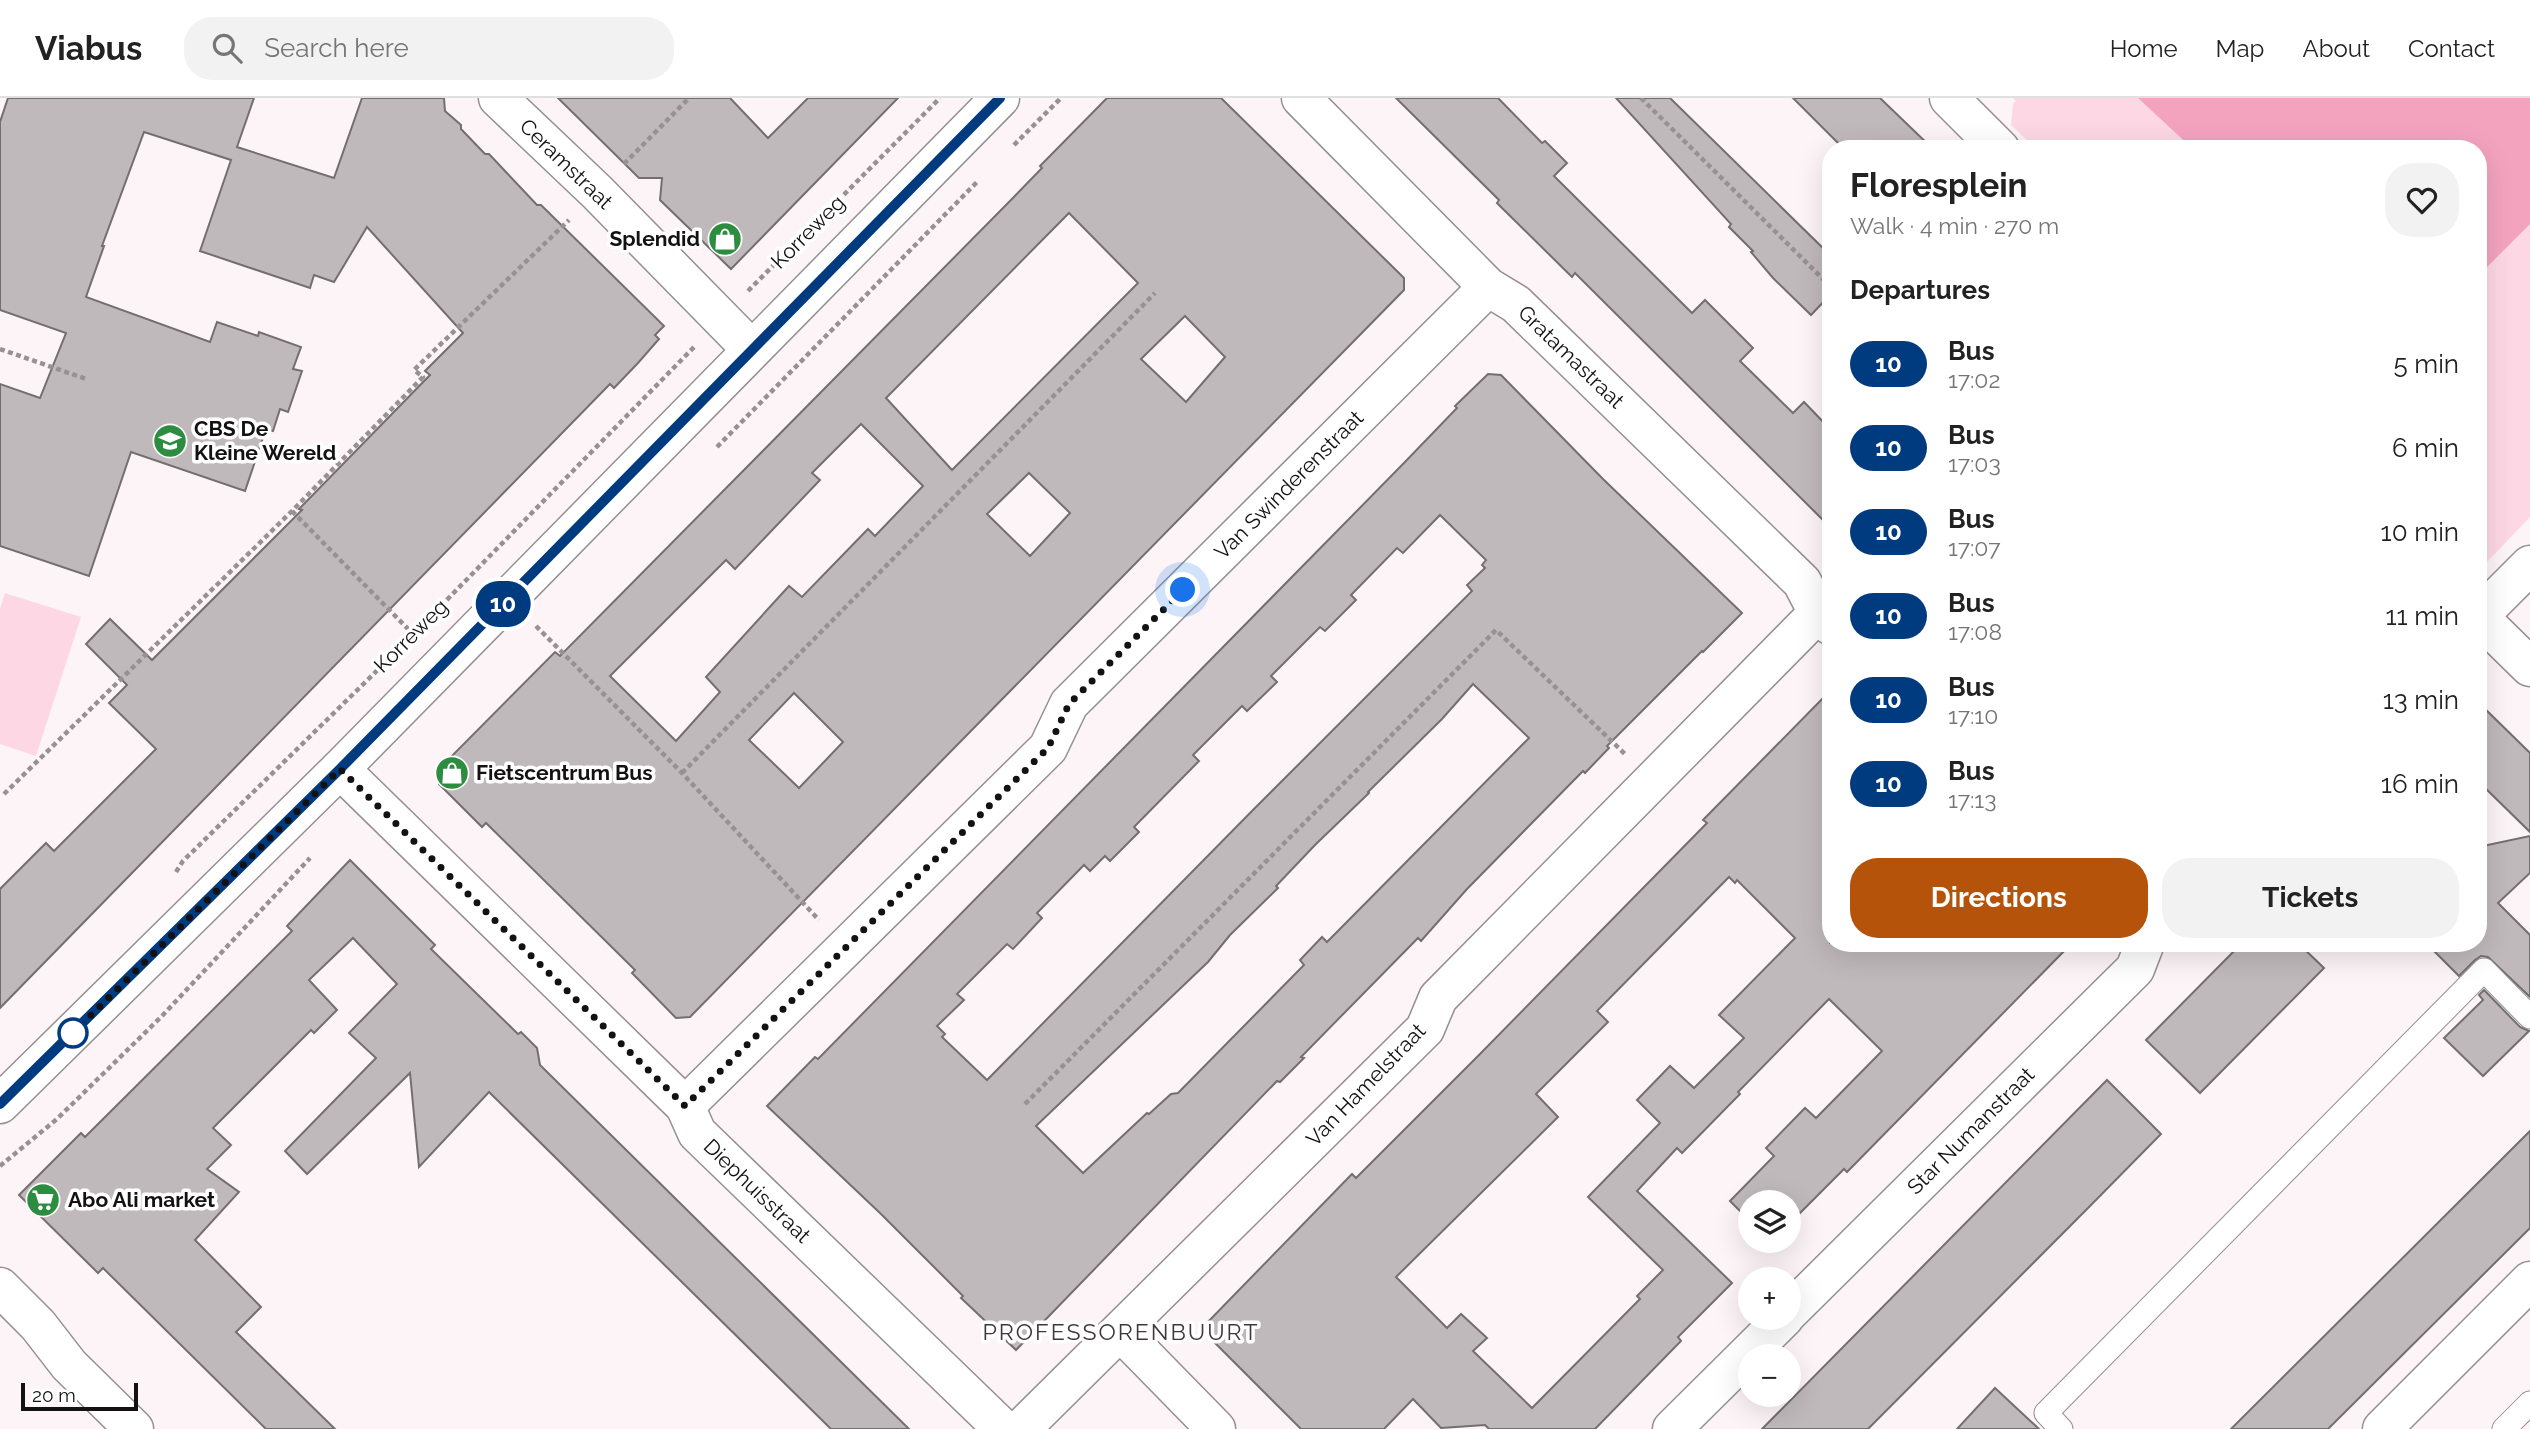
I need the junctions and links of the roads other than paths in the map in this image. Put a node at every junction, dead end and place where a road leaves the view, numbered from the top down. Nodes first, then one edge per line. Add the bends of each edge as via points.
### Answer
1 (498, 98) edge
2 (1000, 98) edge
3 (1301, 98) edge
4 (1949, 98) edge
5 (1991, 140) edge
6 (1488, 287) junction
7 (751, 349) junction
8 (2530, 565) edge
9 (2487, 608) edge
10 (1822, 616) edge
11 (1822, 621) edge
12 (2487, 626) edge
13 (2530, 667) edge
14 (340, 769) junction
15 (2141, 952) edge
16 (2530, 1017) edge
17 (0, 1104) edge
18 (685, 1106) junction
19 (2530, 1281) edge
20 (0, 1287) edge
21 (1801, 1300) edge
22 (1772, 1330) edge
23 (1121, 1332) junction
24 (2530, 1403) edge
25 (134, 1429) edge
26 (1003, 1429) edge
27 (1021, 1429) edge
28 (1216, 1429) edge
29 (1672, 1429) edge
30 (2061, 1429) edge
31 (2382, 1429) edge
32 (2504, 1429) edge

1 - 7 street, Ceramstraat
2 - 7 street, Korreweg
3 - 6 street, Gratamastraat
4 - 5 street
6 - 10 street, Gratamastraat via 1516,304 1802,582
6 - 18 street, Van Swinderenstraat via 1069,704 1048,748
7 - 14 street, Korreweg
8 - 9 street
11 - 23 street, Van Hamelstraat via 1652,780 1438,998 1425,1029
12 - 13 street
14 - 17 street, Korreweg
14 - 18 street, Diephuisstraat
15 - 21 street, Star Numanstraat via 2135,969
16 - 30 lane via 2484,970 2046,1413
18 - 26 street, Diephuisstraat via 697,1133
19 - 31 street
20 - 25 street
22 - 29 street
23 - 27 street, Van Hamelstraat
23 - 28 street
24 - 32 lane

